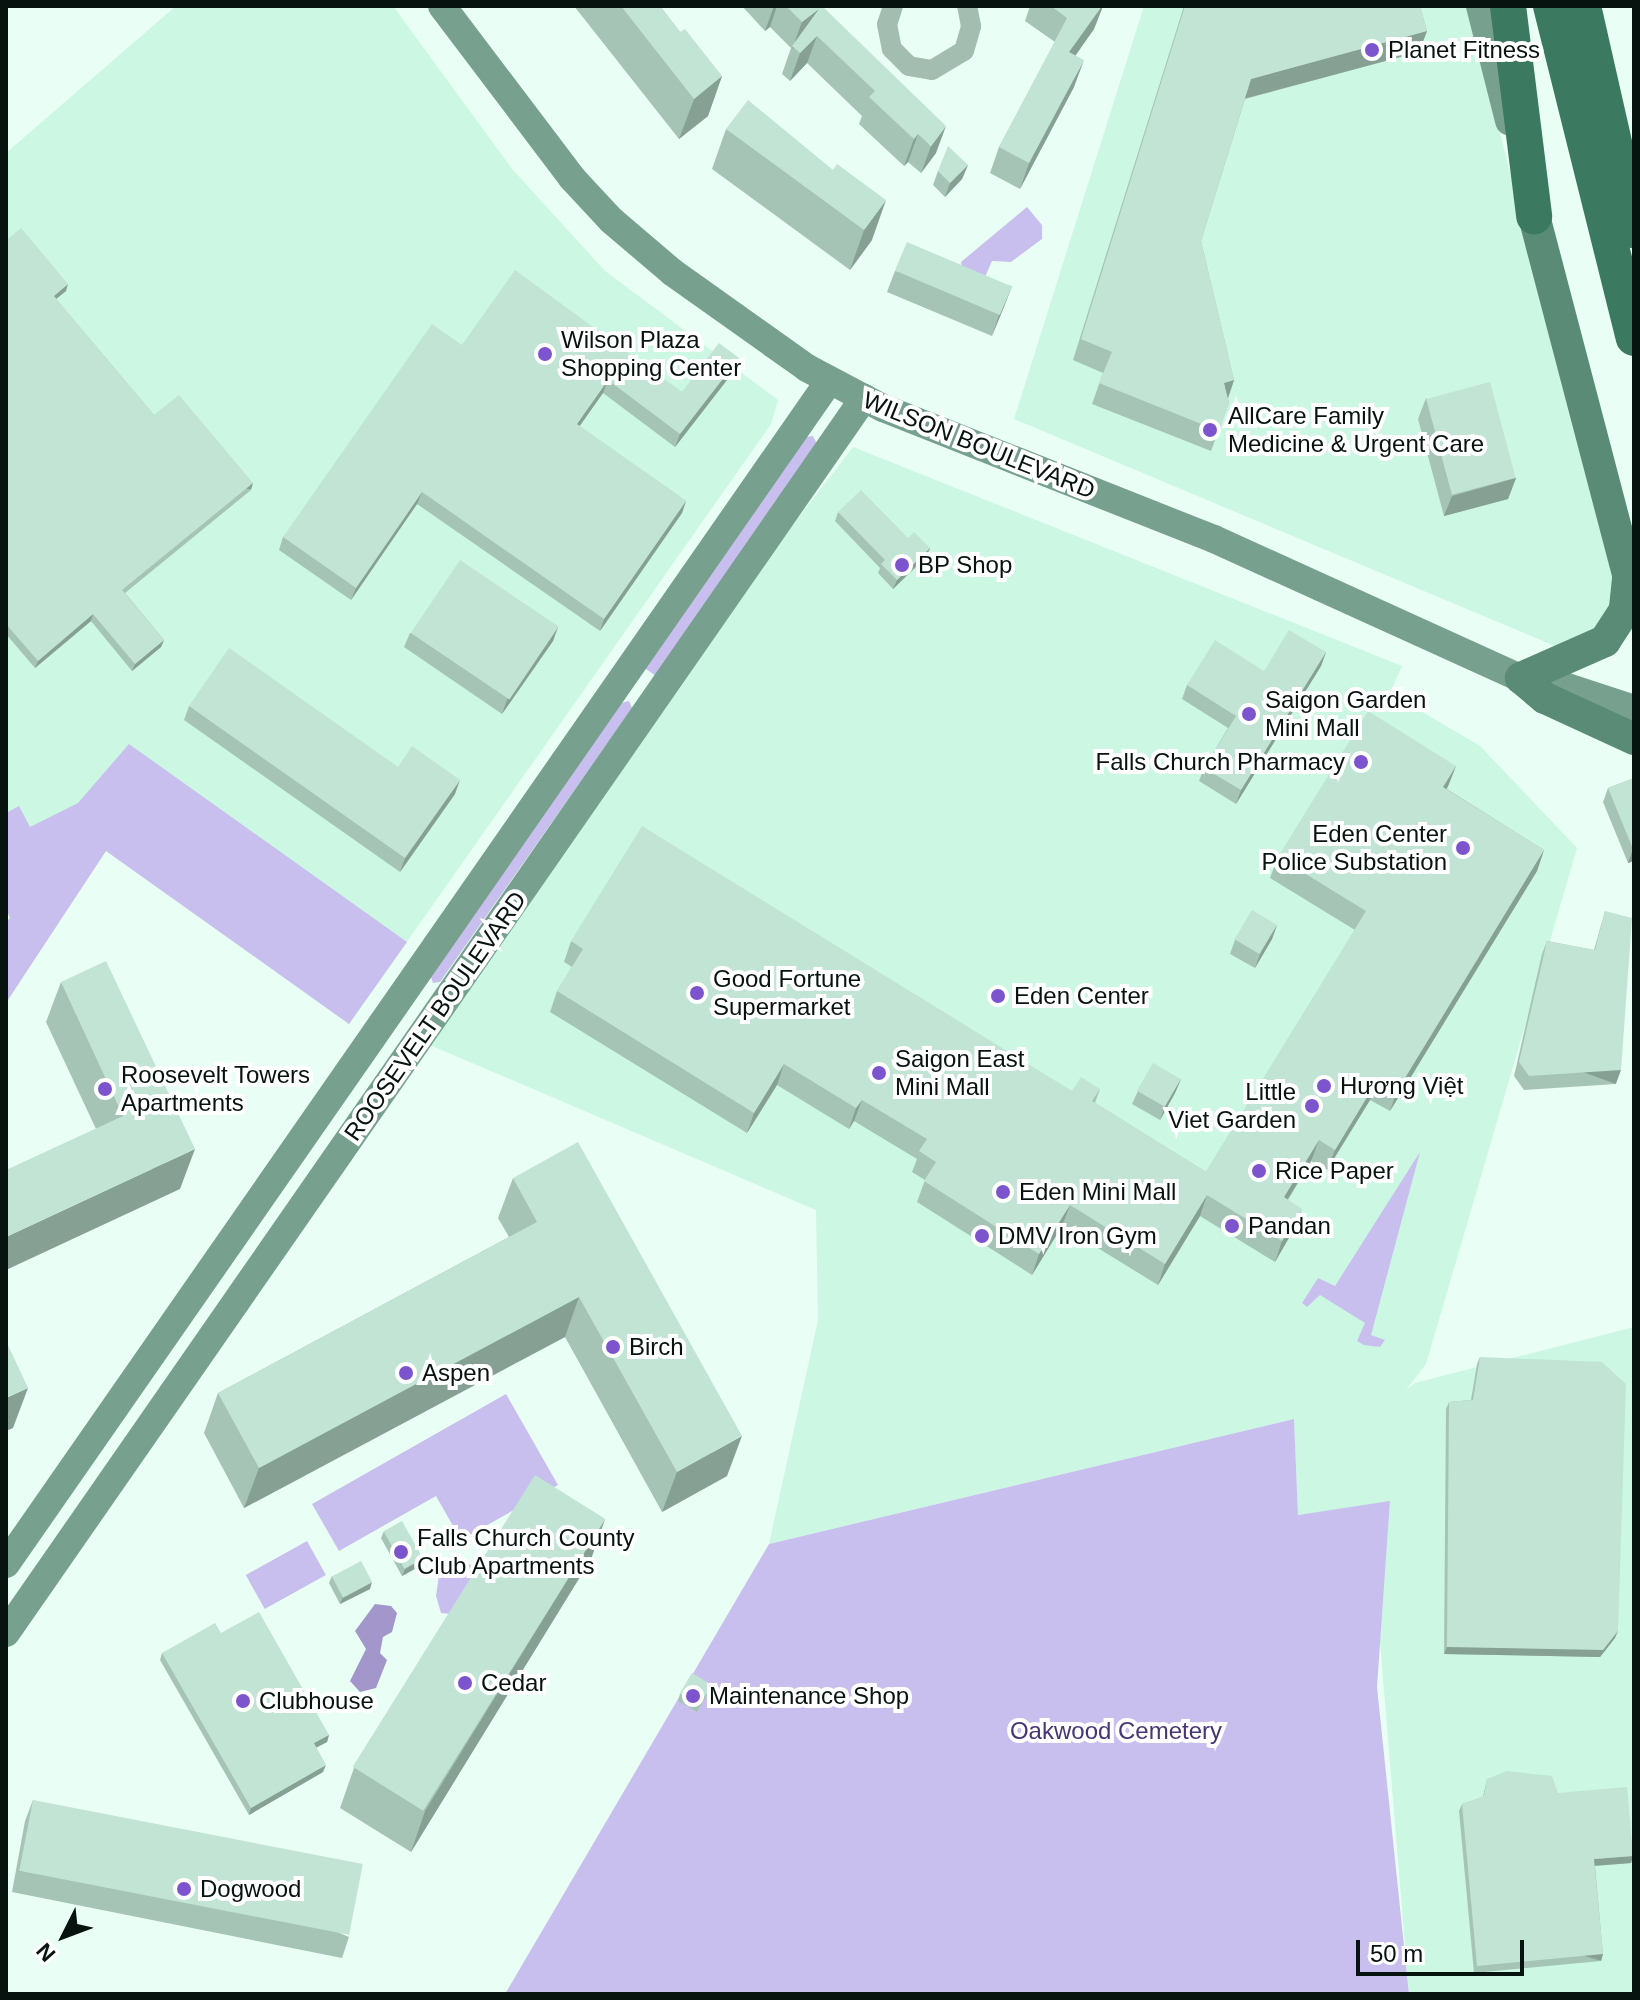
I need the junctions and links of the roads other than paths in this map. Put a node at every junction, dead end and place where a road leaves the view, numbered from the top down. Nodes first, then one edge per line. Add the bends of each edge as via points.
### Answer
1 (442, 6) edge
2 (893, 6) edge
3 (967, 6) edge
4 (1480, 6) edge
5 (1508, 6) edge
6 (1551, 6) edge
7 (1585, 10) edge
8 (1534, 216) junction
9 (1634, 230) edge
10 (1634, 338) edge
11 (829, 381) junction
12 (864, 398) junction
13 (1631, 588) edge
14 (1521, 678) junction
15 (1634, 709) edge
16 (1634, 739) edge
17 (6, 1564) edge
18 (6, 1633) edge

1 - 11 main road, WILSON BOULEVARD via 572,178 611,220 672,272
2 - 3 street via 887,24 892,49 909,66 932,70 964,51 971,26
4 - 8 main road
5 - 8 highway
6 - 10 highway
7 - 9 highway
8 - 13 main road
11 - 12 main road, WILSON BOULEVARD
11 - 17 main road, ROOSEVELT BOULEVARD
12 - 14 main road, WILSON BOULEVARD via 1214,539
12 - 18 main road, ROOSEVELT BOULEVARD
13 - 14 main road via 1625,610 1605,641
14 - 15 main road, WILSON BOULEVARD via 1552,682
14 - 16 main road via 1545,698

